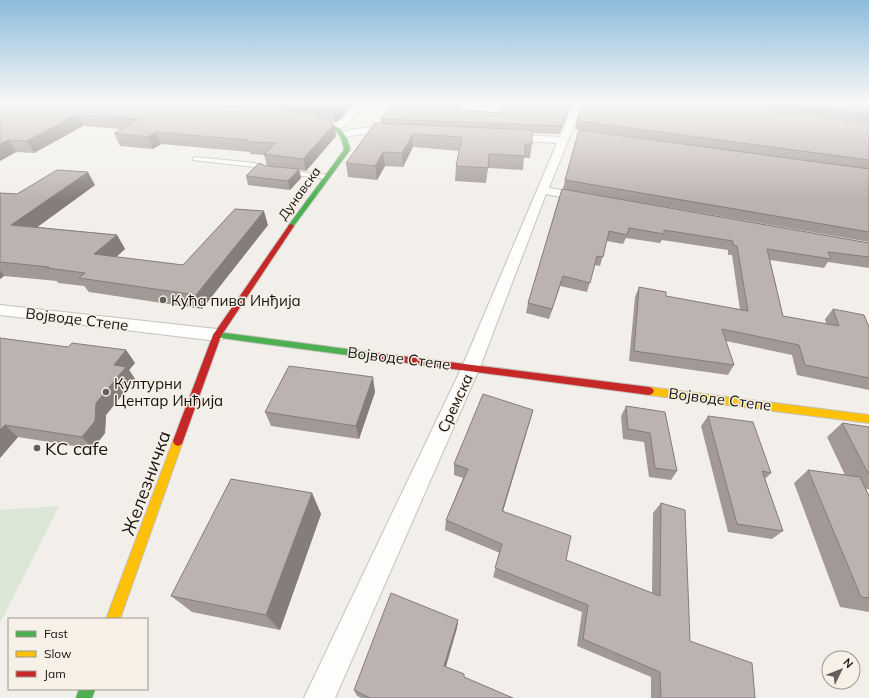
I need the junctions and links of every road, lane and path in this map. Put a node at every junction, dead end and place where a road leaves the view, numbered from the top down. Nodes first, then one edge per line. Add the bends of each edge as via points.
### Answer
1 (568, 135) edge
2 (345, 136) edge
3 (549, 136) edge
4 (501, 137) edge
5 (195, 159) dead end
6 (275, 172) edge
7 (282, 173) edge
8 (327, 176) junction
9 (542, 190) junction
10 (596, 200) edge
11 (0, 310) edge
12 (217, 335) junction
13 (471, 367) junction
14 (869, 419) edge
15 (113, 618) edge
16 (319, 698) edge

1 - 9 street, Сремска
2 - 8 main road, Дунавска via 347,150
3 - 4 street
5 - 6 lane via 255,165
7 - 8 lane
8 - 12 main road, Дунавска via 276,246
9 - 10 street
9 - 13 street, Сремска
11 - 12 street, Војводе Степе
12 - 13 main road, Војводе Степе
12 - 15 main road, Железничка
13 - 14 main road, Војводе Степе
13 - 16 street, Сремска

